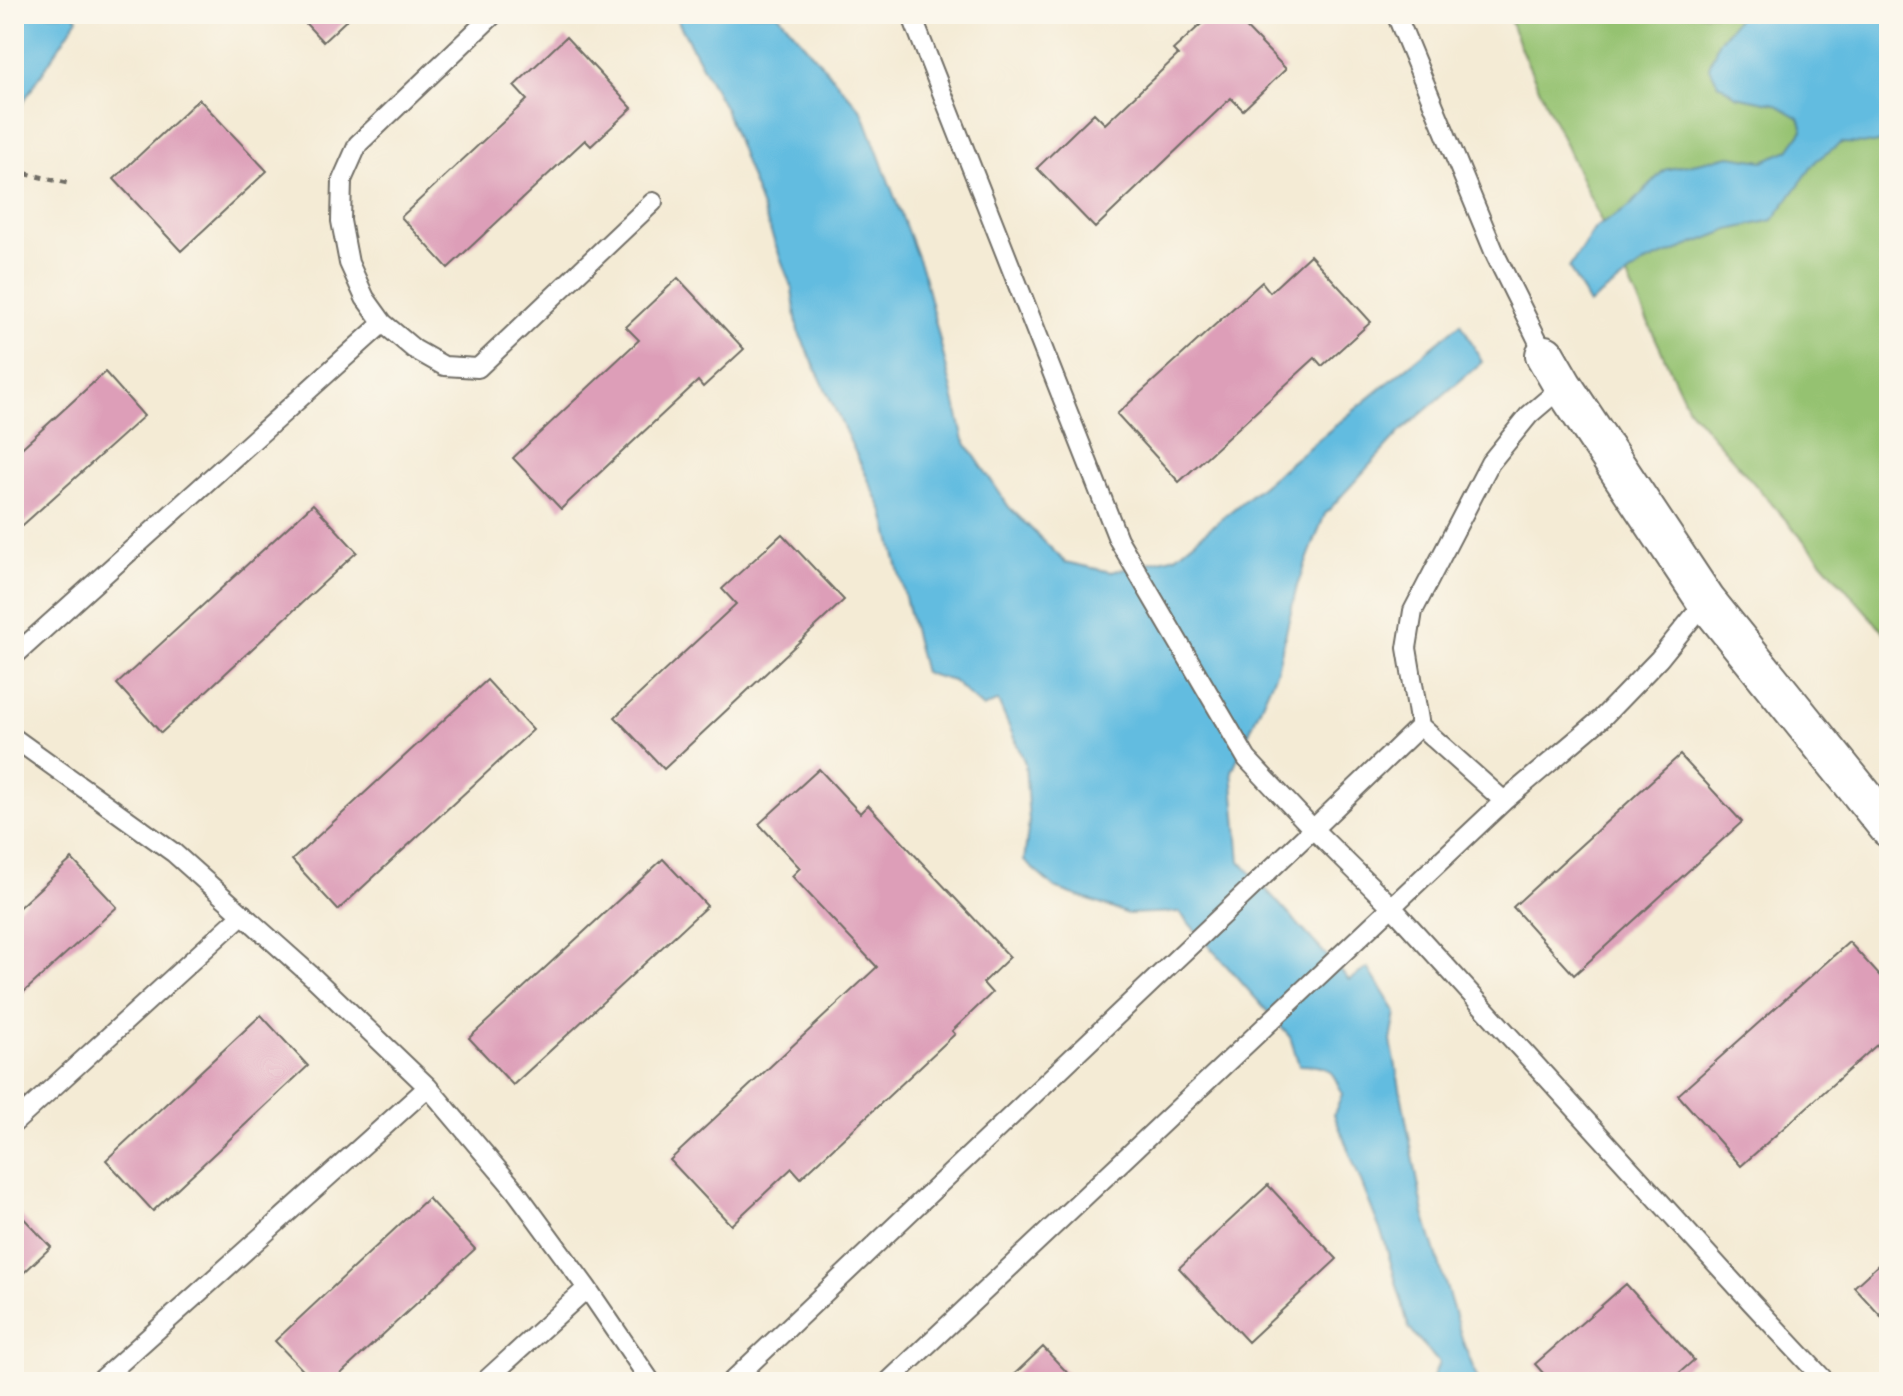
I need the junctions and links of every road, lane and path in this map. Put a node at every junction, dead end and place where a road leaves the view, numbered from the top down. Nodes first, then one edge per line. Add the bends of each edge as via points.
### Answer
1 (494, 14) edge
2 (911, 14) edge
3 (1396, 14) edge
4 (14, 171) edge
5 (67, 183) dead end
6 (653, 202) dead end
7 (383, 323) junction
8 (1554, 371) junction
9 (1706, 601) junction
10 (14, 656) edge
11 (1420, 726) junction
12 (14, 738) edge
13 (1504, 801) junction
14 (1889, 828) edge
15 (1313, 829) junction
16 (1392, 907) junction
17 (243, 914) junction
18 (428, 1087) junction
19 (14, 1123) edge
20 (587, 1288) junction
21 (99, 1382) edge
22 (484, 1382) edge
23 (651, 1382) edge
24 (731, 1382) edge
25 (888, 1382) edge
26 (1826, 1382) edge

1 - 7 lane via 358,144 342,180 341,221 349,263
2 - 15 lane via 1118,539 1247,759
3 - 8 lane via 1496,256
4 - 5 path
6 - 7 lane via 478,368 444,366
7 - 10 lane
8 - 9 street
8 - 11 lane via 1529,415 1490,463 1413,611 1407,648
9 - 13 lane via 1601,719
9 - 14 street
11 - 13 lane
11 - 15 lane
12 - 17 lane via 174,853
13 - 16 lane
15 - 16 lane
15 - 24 lane
16 - 25 lane
16 - 26 lane
17 - 18 lane
17 - 19 lane
18 - 20 lane via 515,1190
18 - 21 lane
20 - 22 lane
20 - 23 lane

